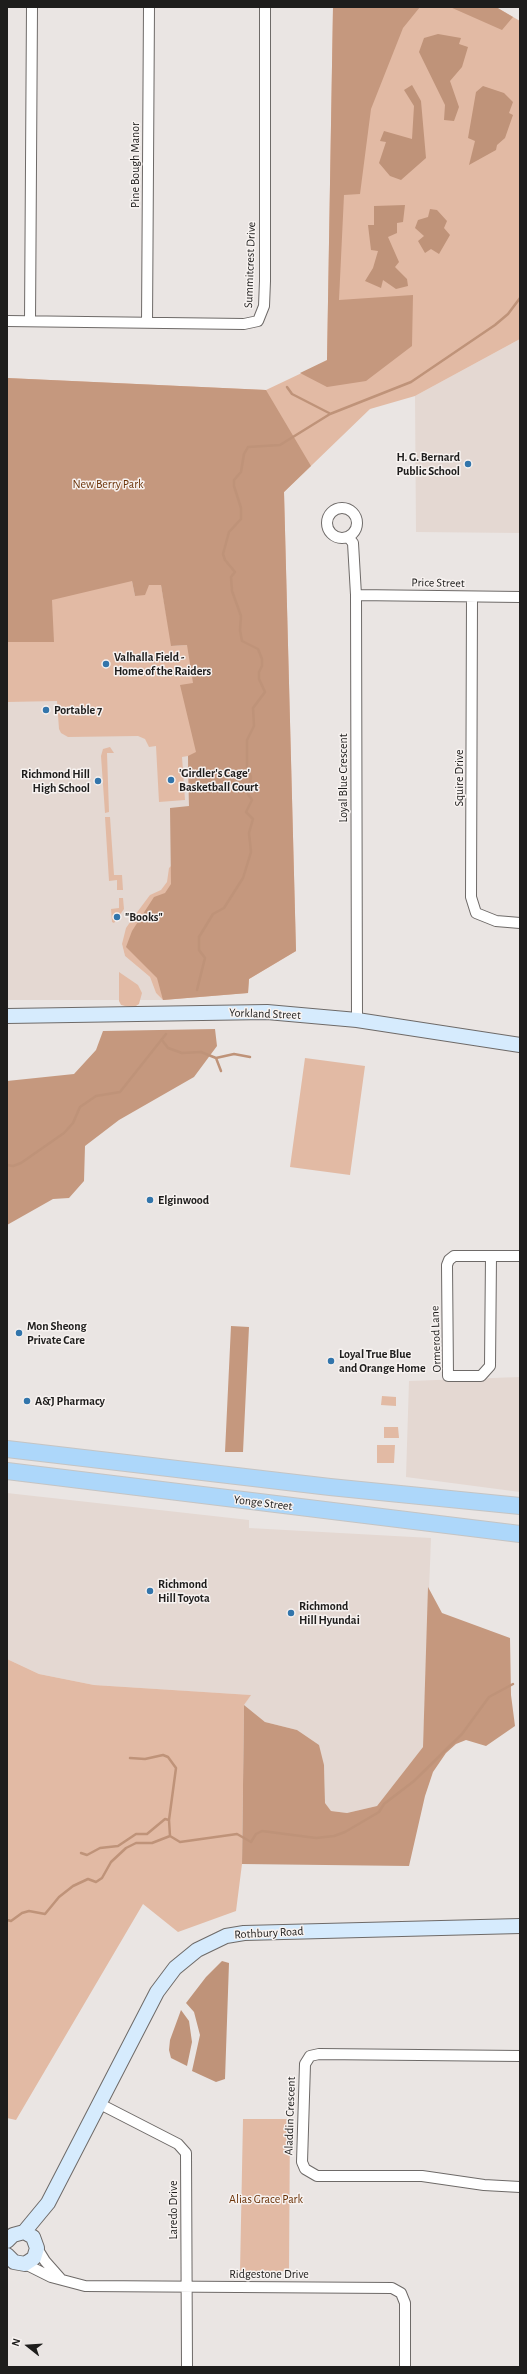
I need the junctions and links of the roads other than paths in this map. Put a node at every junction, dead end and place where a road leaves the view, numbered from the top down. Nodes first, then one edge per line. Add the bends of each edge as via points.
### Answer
1 (32, 7) edge
2 (149, 7) edge
3 (265, 7) edge
4 (7, 321) edge
5 (30, 321) junction
6 (147, 323) junction
7 (348, 537) dead end
8 (356, 595) junction
9 (472, 597) junction
10 (520, 597) edge
11 (520, 923) edge
12 (7, 1016) edge
13 (357, 1020) junction
14 (520, 1045) edge
15 (491, 1256) junction
16 (520, 1256) edge
17 (7, 1449) edge
18 (7, 1471) edge
19 (520, 1506) edge
20 (520, 1534) edge
21 (520, 1926) edge
22 (520, 2056) edge
23 (100, 2104) junction
24 (520, 2187) edge
25 (48, 2203) junction
26 (14, 2234) edge
27 (37, 2246) junction
28 (7, 2255) edge
29 (23, 2264) junction
30 (7, 2269) edge
31 (61, 2279) junction
32 (186, 2288) junction
33 (187, 2367) edge
34 (405, 2367) edge

1 - 5 street
2 - 6 street, Pine Bough Manor
3 - 6 street, Summitcrest Drive via 265,280 261,315 258,321 244,324
4 - 5 street, Summitcrest Drive
5 - 6 street, Summitcrest Drive
7 - 8 street, Loyal Blue Crescent via 353,544
8 - 9 street, Price Street
8 - 13 street, Loyal Blue Crescent
9 - 10 street, Price Street
9 - 11 street, Squire Drive via 471,897 476,913 496,921
12 - 13 street, Yorkland Street via 268,1012
13 - 14 street, Yorkland Street
15 - 15 street, Ormerod Lane via 454,1256 448,1263 448,1376 481,1376 490,1366
15 - 16 street, Ormerod Lane
17 - 19 main road, Yonge Street
18 - 20 main road, Yonge Street
21 - 23 street, Rothbury Road via 244,1933 218,1940 186,1958 166,1979
22 - 24 street, Aladdin Crescent via 310,2056 304,2068 302,2162 304,2169 316,2176 422,2176 484,2185
23 - 25 street, Rothbury Road
23 - 32 street, Laredo Drive via 178,2144 186,2153
25 - 26 street, Rothbury Road
25 - 27 street, Rothbury Road
26 - 27 street via 32,2236
27 - 29 street via 34,2258
27 - 31 street via 47,2264
28 - 29 street via 13,2261
29 - 30 street
29 - 31 street, Ridgestone Drive
31 - 32 street, Ridgestone Drive via 85,2286
32 - 33 street, Laredo Drive
32 - 34 street, Ridgestone Drive via 256,2286 398,2290 405,2303

